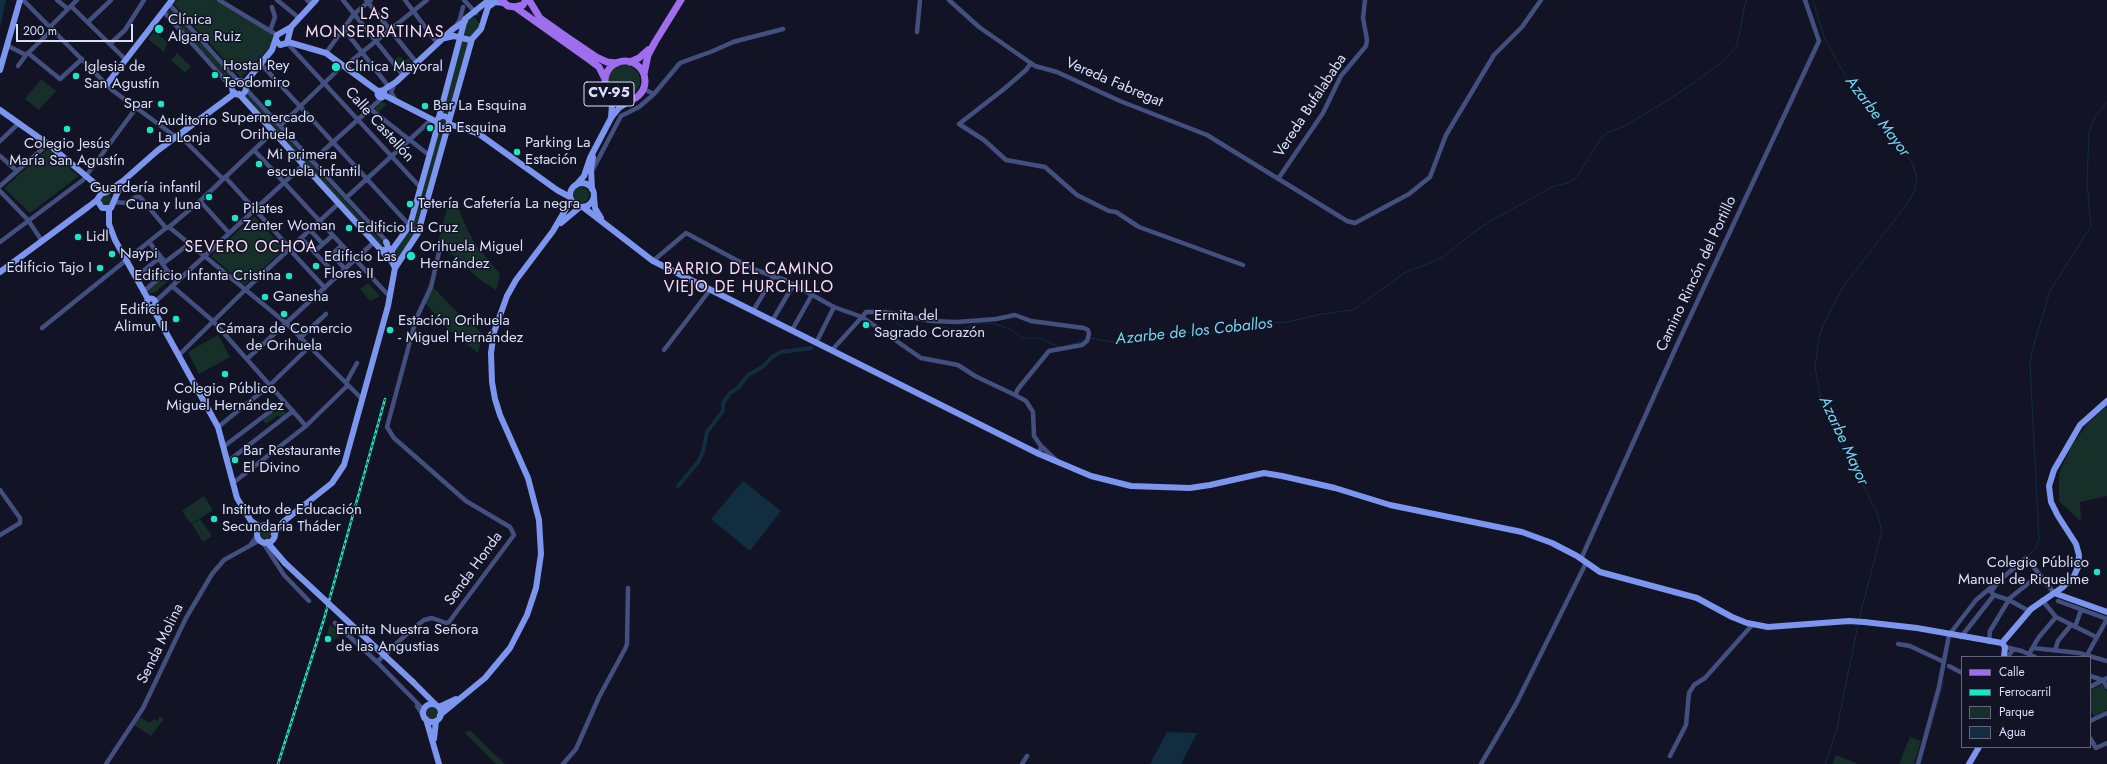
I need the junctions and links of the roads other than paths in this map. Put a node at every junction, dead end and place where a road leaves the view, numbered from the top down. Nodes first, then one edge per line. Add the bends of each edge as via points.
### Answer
1 (22, 0) edge
2 (57, 0) edge
3 (77, 0) edge
4 (111, 0) edge
5 (144, 0) edge
6 (218, 0) edge
7 (277, 0) edge
8 (343, 0) edge
9 (404, 0) edge
10 (427, 0) edge
11 (461, 0) edge
12 (464, 0) edge
13 (489, 0) edge
14 (528, 0) edge
15 (681, 0) edge
16 (920, 0) edge
17 (949, 0) edge
18 (1365, 0) edge
19 (1541, 0) edge
20 (1805, 0) edge
21 (312, 1) edge
22 (368, 1) edge
23 (171, 2) edge
24 (503, 2) edge
25 (272, 7) dead end
26 (463, 7) junction
27 (515, 7) junction
28 (69, 8) junction
29 (164, 11) junction
30 (413, 11) junction
31 (476, 13) junction
32 (354, 14) junction
33 (299, 18) junction
34 (465, 20) junction
35 (88, 22) junction
36 (483, 23) junction
37 (51, 28) junction
38 (343, 28) junction
39 (454, 29) junction
40 (783, 29) dead end
41 (390, 30) junction
42 (270, 31) junction
43 (916, 32) dead end
44 (461, 38) junction
45 (283, 39) junction
46 (472, 39) junction
47 (375, 41) junction
48 (439, 42) junction
49 (655, 42) junction
50 (110, 44) junction
51 (8, 46) junction
52 (326, 53) junction
53 (362, 53) junction
54 (27, 54) junction
55 (82, 59) junction
56 (126, 60) junction
57 (416, 62) junction
58 (630, 62) junction
59 (617, 63) junction
60 (1031, 63) junction
61 (261, 64) junction
62 (18, 66) dead end
63 (344, 66) junction
64 (0, 70) edge
65 (644, 74) junction
66 (402, 75) junction
67 (605, 79) junction
68 (107, 84) junction
69 (242, 84) junction
70 (324, 84) junction
71 (392, 85) junction
72 (643, 89) junction
73 (234, 92) junction
74 (609, 94) junction
75 (654, 94) junction
76 (382, 95) junction
77 (631, 100) junction
78 (301, 107) junction
79 (136, 108) junction
80 (369, 108) junction
81 (0, 110) edge
82 (611, 118) junction
83 (357, 119) junction
84 (437, 120) junction
85 (19, 123) junction
86 (449, 124) junction
87 (280, 126) junction
88 (273, 132) junction
89 (178, 137) junction
90 (409, 140) junction
91 (0, 141) edge
92 (333, 141) junction
93 (48, 144) junction
94 (596, 147) junction
95 (254, 150) junction
96 (429, 155) junction
97 (0, 156) edge
98 (391, 157) junction
99 (312, 160) junction
100 (303, 165) junction
101 (17, 171) junction
102 (591, 172) junction
103 (86, 176) junction
104 (224, 178) junction
105 (1278, 178) junction
106 (366, 179) junction
107 (123, 181) junction
108 (284, 183) junction
109 (0, 186) edge
110 (574, 186) junction
111 (420, 187) junction
112 (557, 190) junction
113 (0, 191) edge
114 (593, 192) junction
115 (102, 195) junction
116 (346, 198) junction
117 (570, 198) junction
118 (114, 200) junction
119 (200, 201) junction
120 (338, 204) junction
121 (88, 207) junction
122 (581, 207) junction
123 (104, 208) junction
124 (254, 210) junction
125 (28, 220) junction
126 (319, 222) junction
127 (604, 223) junction
128 (410, 226) junction
129 (167, 228) junction
130 (310, 230) junction
131 (553, 231) junction
132 (229, 233) junction
133 (416, 235) junction
134 (332, 236) junction
135 (301, 238) junction
136 (42, 241) junction
137 (0, 242) edge
138 (149, 242) junction
139 (386, 242) junction
140 (373, 243) junction
141 (189, 244) junction
142 (323, 244) junction
143 (341, 246) junction
144 (394, 247) junction
145 (440, 248) dead end
146 (289, 249) junction
147 (380, 250) junction
148 (314, 252) junction
149 (332, 254) junction
150 (204, 256) junction
151 (160, 258) junction
152 (125, 260) junction
153 (354, 260) junction
154 (653, 261) junction
155 (324, 262) junction
156 (393, 262) junction
157 (1243, 265) dead end
158 (345, 269) junction
159 (167, 271) junction
160 (0, 272) edge
161 (337, 276) junction
162 (774, 276) junction
163 (134, 277) junction
164 (174, 280) dead end
165 (794, 284) junction
166 (172, 286) junction
167 (325, 288) junction
168 (245, 290) junction
169 (710, 290) junction
170 (143, 292) junction
171 (813, 293) junction
172 (390, 297) junction
173 (153, 304) junction
174 (834, 307) junction
175 (753, 311) junction
176 (326, 314) dead end
177 (862, 317) junction
178 (772, 320) junction
179 (213, 321) junction
180 (286, 324) junction
181 (42, 328) dead end
182 (792, 330) junction
183 (300, 338) junction
184 (816, 343) junction
185 (309, 347) junction
186 (664, 350) dead end
187 (832, 350) junction
188 (179, 355) junction
189 (247, 359) junction
190 (357, 363) dead end
191 (347, 384) junction
192 (270, 385) junction
193 (1015, 396) junction
194 (362, 399) junction
195 (284, 401) junction
196 (2107, 401) edge
197 (293, 411) junction
198 (306, 426) junction
199 (218, 427) junction
200 (1041, 446) junction
201 (223, 447) junction
202 (1039, 454) junction
203 (227, 462) junction
204 (1059, 464) junction
205 (233, 483) junction
206 (0, 490) edge
207 (251, 521) junction
208 (283, 522) junction
209 (260, 527) junction
210 (271, 527) junction
211 (0, 535) edge
212 (274, 536) junction
213 (261, 538) junction
214 (279, 557) junction
215 (2028, 559) junction
216 (1584, 561) junction
217 (2040, 574) junction
218 (628, 588) dead end
219 (2054, 593) junction
220 (1994, 595) junction
221 (2009, 600) junction
222 (2042, 600) junction
223 (310, 601) dead end
224 (2058, 601) dead end
225 (2081, 610) junction
226 (2029, 611) junction
227 (2107, 612) edge
228 (2056, 617) junction
229 (2107, 619) edge
230 (335, 623) dead end
231 (1753, 624) junction
232 (2073, 626) junction
233 (1949, 634) junction
234 (1961, 637) junction
235 (2096, 637) junction
236 (1989, 642) junction
237 (1898, 644) dead end
238 (2004, 645) junction
239 (2033, 648) junction
240 (2013, 649) junction
241 (2055, 650) junction
242 (2029, 654) junction
243 (2087, 655) junction
244 (2004, 656) edge
245 (2009, 656) edge
246 (2033, 656) edge
247 (2090, 656) edge
248 (2091, 656) edge
249 (2107, 661) edge
250 (377, 662) junction
251 (1944, 663) junction
252 (1949, 666) dead end
253 (1961, 672) edge
254 (2091, 676) edge
255 (2105, 679) edge
256 (2091, 687) edge
257 (2107, 687) edge
258 (424, 692) junction
259 (464, 695) junction
260 (411, 698) junction
261 (438, 706) junction
262 (426, 708) junction
263 (2107, 713) edge
264 (440, 715) junction
265 (425, 718) junction
266 (436, 721) junction
267 (2091, 721) edge
268 (2091, 740) edge
269 (2107, 743) edge
270 (434, 745) junction
271 (1978, 748) edge
272 (1027, 756) dead end
273 (1670, 756) dead end
274 (106, 764) edge
275 (439, 764) edge
276 (563, 764) edge
277 (1022, 764) edge
278 (1481, 764) edge
279 (1918, 764) edge
280 (1969, 764) edge

1 - 37 street
1 - 51 main road
2 - 28 street
3 - 28 street
4 - 35 street
5 - 50 street via 125,30
6 - 42 street, Calle Castellón
7 - 33 street
8 - 32 street
9 - 30 street
10 - 30 street
11 - 26 street
12 - 31 street
13 - 31 main road
14 - 27 main road, CV-95 via 523,5
14 - 59 main road, CV-95 via 540,18 596,57
15 - 49 main road, CV-95
16 - 43 street
17 - 60 street, Vereda Fabregat via 979,27
18 - 105 street, Vereda Bufalababa via 1363,18 1368,40 1366,46 1341,76 1323,112
19 - 105 street, Vereda Fabregat via 1522,27 1494,55 1446,135 1430,177 1409,194 1355,223 1347,221
20 - 216 street, Camino Rincón del Portillo via 1819,41 1667,366
21 - 33 main road
22 - 32 street
22 - 41 street
23 - 29 main road
23 - 69 street
24 - 27 main road, CV-95
24 - 36 main road via 496,2 488,7
25 - 42 street via 275,18
26 - 34 street
26 - 39 street
27 - 67 main road, CV-95 via 599,67
28 - 35 street
28 - 37 street
29 - 56 main road
29 - 73 street
30 - 41 street
30 - 48 street
31 - 34 main road
31 - 36 main road
32 - 38 street
32 - 47 street
33 - 45 main road
34 - 39 main road
34 - 44 main road
35 - 50 street
36 - 46 main road
37 - 54 street
37 - 55 street
38 - 52 street
38 - 53 street
39 - 48 main road
40 - 75 street via 733,42 680,63
41 - 47 street
41 - 57 street
42 - 45 street, Calle Castellón
44 - 46 main road
44 - 48 main road via 448,36
44 - 84 main road
45 - 52 main road
45 - 61 main road
45 - 70 street, Calle Castellón
46 - 86 main road
47 - 53 street
47 - 66 street
48 - 57 main road
49 - 58 main road, CV-95 via 644,55
49 - 65 main road, CV-95 via 648,55
50 - 56 street
51 - 54 street
51 - 64 main road
52 - 63 main road
53 - 63 street
53 - 71 street
54 - 55 street via 62,78
54 - 62 street
55 - 68 street
56 - 68 main road
57 - 66 main road
58 - 59 main road, CV-95
58 - 65 main road, CV-95 via 636,64
59 - 67 main road, CV-95 via 607,72
60 - 105 street, Vereda Fabregat via 1207,135 1234,154
60 - 157 street via 1004,89 959,124 984,140 1006,160 1045,167 1077,196 1116,212 1139,227
61 - 69 main road
61 - 78 street
63 - 70 street
63 - 76 main road
65 - 72 main road, CV-95
66 - 71 main road
67 - 74 main road, CV-95
68 - 79 street
69 - 73 main road via 233,84
69 - 73 main road via 244,92
69 - 87 street
70 - 78 street
70 - 83 street, Calle Castellón
71 - 76 main road
71 - 76 street via 391,92
72 - 75 street
72 - 77 main road, CV-95
73 - 88 main road
73 - 89 main road
74 - 77 main road, CV-95 via 619,100
74 - 82 main road via 612,105
75 - 102 street via 639,107 621,116
76 - 80 street
76 - 84 main road
77 - 82 main road via 619,108
78 - 87 street
78 - 92 street
79 - 89 street
79 - 103 street
80 - 83 street
80 - 90 street
81 - 85 main road
82 - 94 main road
83 - 92 street
83 - 98 street, Calle Castellón
84 - 86 main road via 446,117
84 - 86 main road via 443,129
84 - 90 street
84 - 96 main road
85 - 91 street
85 - 93 main road
86 - 112 main road via 479,134
86 - 133 main road
87 - 99 street
88 - 95 street
88 - 100 main road
89 - 104 street
89 - 107 main road
90 - 96 street
90 - 98 street
92 - 99 street
92 - 106 street
93 - 101 street
93 - 103 main road
94 - 102 main road
94 - 110 main road via 584,176
95 - 104 street
95 - 108 street
96 - 111 main road
97 - 101 street
98 - 106 street
98 - 111 street, Calle Castellón
99 - 116 street
100 - 108 street
100 - 120 main road
101 - 109 street
102 - 114 main road
103 - 115 main road via 99,187
103 - 125 street
104 - 119 street
104 - 124 street
106 - 116 street
106 - 128 street
107 - 115 main road
107 - 118 main road
108 - 124 street
108 - 126 street
110 - 112 main road
110 - 114 main road via 587,184
110 - 117 main road
111 - 128 main road
112 - 117 main road
113 - 125 street
114 - 122 main road via 591,202
114 - 127 main road via 595,208
115 - 118 main road via 111,194
115 - 121 main road
115 - 123 main road
116 - 139 street
117 - 122 main road
117 - 131 main road
118 - 123 main road
118 - 129 street via 126,203 140,197
119 - 129 street
119 - 132 street
120 - 126 street
120 - 140 main road
121 - 123 main road
121 - 136 main road
122 - 127 main road
122 - 131 main road
123 - 152 main road via 110,230
124 - 132 street
124 - 146 street
125 - 136 street
125 - 137 street
126 - 130 street
126 - 134 street
127 - 154 main road
128 - 133 street
128 - 144 main road
129 - 138 street
129 - 141 street
130 - 135 street
130 - 142 street
131 - 259 main road via 506,296 494,332 491,352 495,399 528,478 539,520 541,554 536,588 527,615 510,648 485,678
132 - 150 street
133 - 156 main road via 399,259
134 - 142 street
134 - 143 street
135 - 146 street
135 - 148 street
136 - 160 main road
138 - 151 street
138 - 152 street
139 - 144 street
139 - 147 main road via 386,250
140 - 147 main road
140 - 153 street
141 - 150 street
141 - 151 street via 165,262
142 - 148 street
143 - 149 street
143 - 153 street
144 - 156 main road
145 - 250 street, Senda Honda via 431,287 416,319 387,427 394,438 466,501 510,527 514,534 449,622 432,618 424,620
146 - 167 street
146 - 168 street
147 - 156 main road
148 - 155 street
149 - 155 street
149 - 158 street
150 - 166 street
150 - 168 street
151 - 159 street
151 - 163 street
152 - 163 main road
152 - 181 street
153 - 158 street
153 - 172 street
154 - 162 street via 686,233 753,269
154 - 169 main road
155 - 161 street
156 - 172 main road
158 - 161 street
159 - 164 street
159 - 170 street
161 - 167 street
162 - 165 street
162 - 175 street
163 - 170 main road
165 - 171 street
165 - 178 street
166 - 173 street
166 - 179 street
167 - 180 street
168 - 179 street
168 - 180 street
169 - 175 main road
169 - 186 street
170 - 173 main road via 148,300 147,306
171 - 174 street
171 - 182 street
172 - 194 main road
173 - 188 main road
174 - 177 street
174 - 184 street
175 - 178 main road
176 - 183 street
177 - 187 street
177 - 193 street via 921,358 958,365
177 - 193 street via 866,312 874,311 931,321 958,322 1015,315 1031,321 1088,330 1089,338 1085,344 1047,353
178 - 182 main road
179 - 188 street
179 - 189 street
180 - 183 street
180 - 189 street
182 - 184 main road
183 - 185 street
184 - 187 main road
185 - 191 street
185 - 192 street
187 - 202 main road
188 - 199 main road
189 - 192 street
190 - 191 street
191 - 194 street
191 - 198 street
192 - 195 street
192 - 199 street
193 - 200 street via 1026,401 1033,412 1034,436
194 - 208 main road via 339,475
195 - 197 street
195 - 201 street
196 - 219 main road via 2080,425 2054,470 2049,486 2051,502 2076,544 2079,555 2074,576 2060,591
197 - 198 street
197 - 203 street
198 - 205 street
199 - 201 main road
200 - 202 street
200 - 204 street via 1051,453
201 - 203 main road
202 - 204 main road
203 - 205 main road
204 - 216 main road via 1091,476 1131,486 1190,488 1210,486 1264,473 1282,476 1335,488 1390,505 1522,532 1552,543
205 - 207 main road via 237,498
206 - 211 street via 20,518 20,523
207 - 209 main road
207 - 213 main road
208 - 210 main road
208 - 212 main road
209 - 210 main road
209 - 213 main road
210 - 212 main road
212 - 213 main road
212 - 214 main road
213 - 214 main road
213 - 223 street via 284,575
213 - 274 street, Senda Molina via 224,560 204,586 142,708
214 - 258 main road, bridge
215 - 217 street
215 - 220 street via 1992,588 1991,592
215 - 233 street via 1976,600
216 - 231 main road via 1600,572 1697,598 1732,617
216 - 278 street, Camino Rincón del Portillo via 1516,704
217 - 219 street
217 - 221 street
218 - 276 street via 627,644 576,749
219 - 222 main road
219 - 227 main road
220 - 221 street
220 - 234 street
221 - 226 street
221 - 236 street via 1990,631
222 - 226 main road
222 - 228 street
224 - 225 street
225 - 229 street
225 - 232 street
226 - 238 main road
228 - 232 street
228 - 239 street
229 - 235 street
230 - 250 street
231 - 233 main road via 1768,627 1849,621
231 - 273 street via 1689,693 1686,725
232 - 235 street
232 - 241 street via 2058,641
233 - 234 main road
233 - 251 street
234 - 236 main road
235 - 243 street
236 - 238 main road
237 - 251 street via 1910,646
238 - 240 street
238 - 244 main road
239 - 241 street
239 - 242 street
240 - 242 street
240 - 245 street
241 - 243 street
242 - 246 street
243 - 247 street
248 - 249 street
250 - 260 street
251 - 279 street
252 - 253 street
254 - 255 street
255 - 256 street
255 - 257 street
258 - 261 main road
258 - 262 main road
259 - 261 main road
259 - 264 main road
260 - 262 street
260 - 265 street
261 - 262 main road via 432,704
261 - 264 main road
262 - 265 main road
263 - 267 street
264 - 266 main road
265 - 266 main road
265 - 270 main road
266 - 270 main road
268 - 269 street via 2096,748
270 - 275 main road
271 - 280 main road
272 - 277 street

